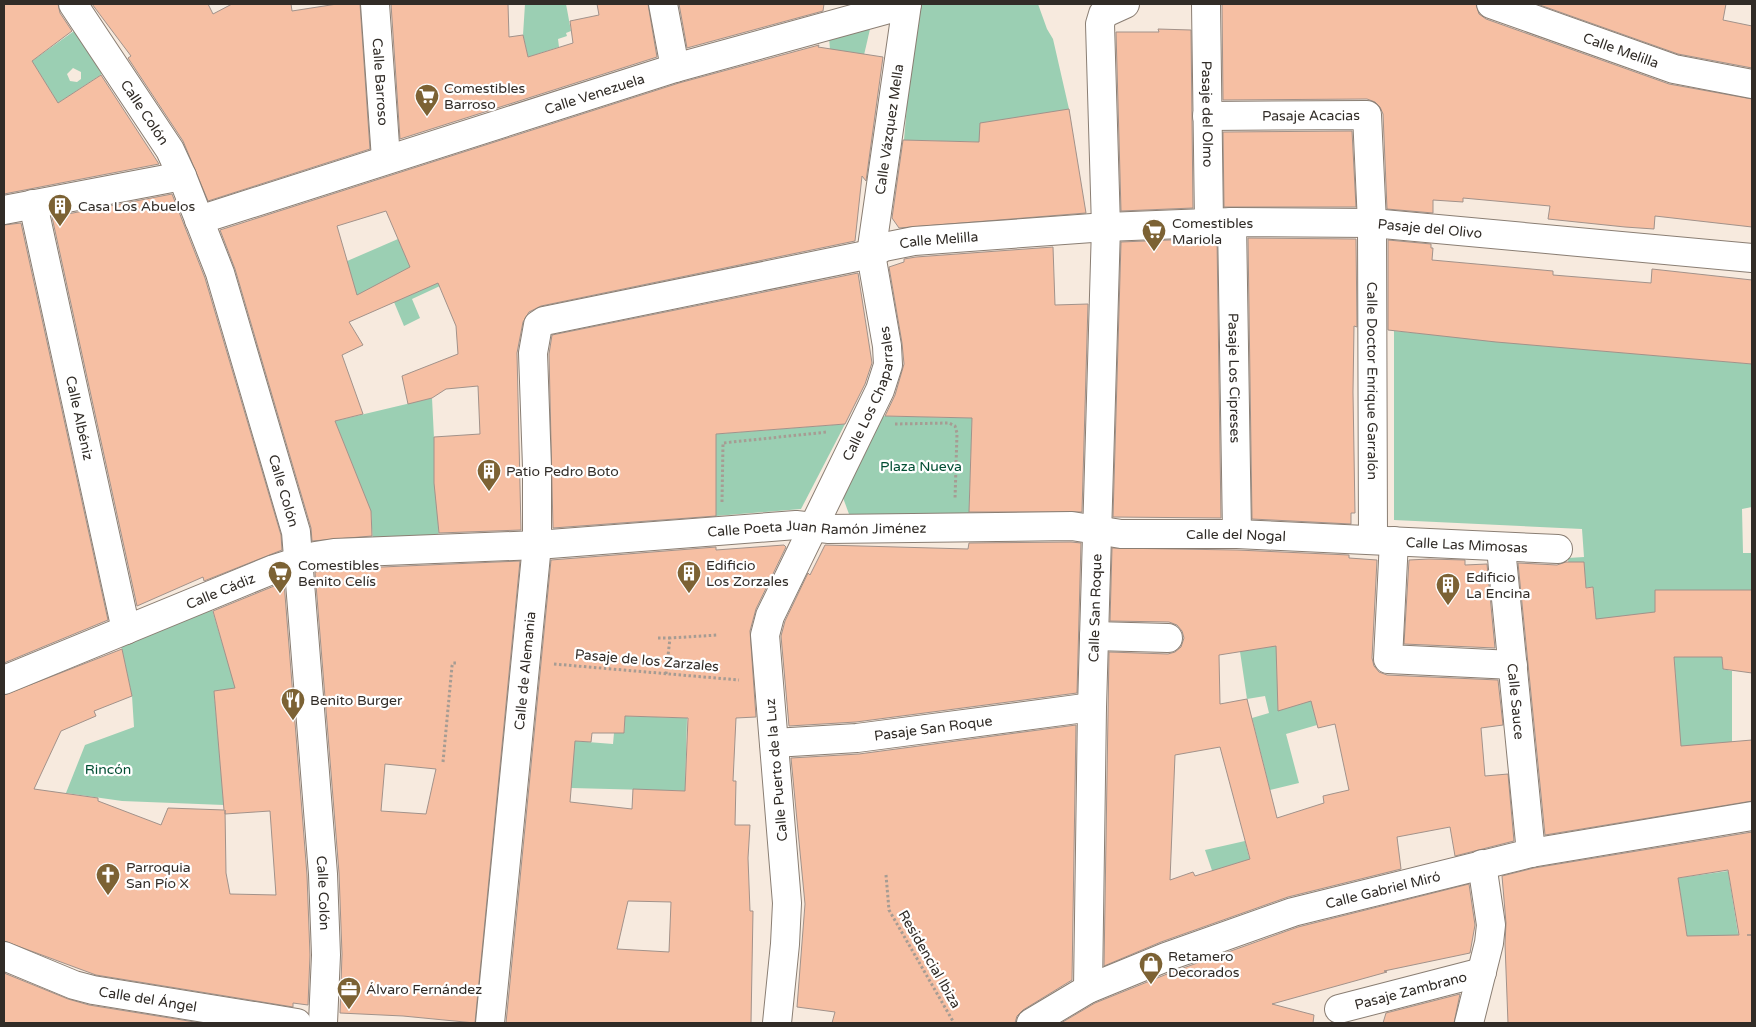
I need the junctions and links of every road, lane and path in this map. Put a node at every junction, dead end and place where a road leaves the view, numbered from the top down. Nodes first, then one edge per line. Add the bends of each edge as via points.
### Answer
1 (73, 4) edge
2 (375, 4) edge
3 (663, 4) edge
4 (907, 4) edge
5 (1125, 4) edge
6 (1491, 4) edge
7 (1206, 5) edge
8 (675, 68) junction
9 (1752, 84) edge
10 (1207, 116) junction
11 (386, 159) junction
12 (182, 176) junction
13 (33, 204) junction
14 (4, 210) edge
15 (199, 220) junction
16 (1221, 223) junction
17 (1372, 223) junction
18 (1106, 227) junction
19 (871, 254) junction
20 (1752, 258) edge
21 (544, 321) joint
22 (833, 432) dead end
23 (829, 440) dead end
24 (813, 527) junction
25 (1097, 531) junction
26 (1237, 534) junction
27 (1384, 540) junction
28 (537, 545) junction
29 (1501, 548) junction
30 (1558, 549) dead end
31 (300, 561) junction
32 (126, 630) junction
33 (718, 635) dead end
34 (1094, 636) junction
35 (658, 638) dead end
36 (670, 638) junction
37 (1168, 638) dead end
38 (458, 662) dead end
39 (525, 662) junction
40 (1513, 665) junction
41 (666, 674) junction
42 (4, 680) edge
43 (767, 682) junction
44 (1092, 707) junction
45 (774, 743) junction
46 (443, 762) dead end
47 (1752, 816) edge
48 (1531, 853) junction
49 (1482, 864) junction
50 (886, 875) dead end
51 (4, 956) edge
52 (1482, 972) junction
53 (1088, 988) junction
54 (1339, 1009) dead end
55 (297, 1023) edge
56 (323, 1023) edge
57 (490, 1023) edge
58 (777, 1023) edge
59 (954, 1023) edge
60 (1031, 1023) edge
61 (1469, 1023) edge

1 - 12 street, Calle Colón via 170,150
2 - 11 street, Calle Barroso
3 - 8 street
4 - 8 street, Calle Venezuela
4 - 19 street, Calle Vázquez Mella
5 - 18 street via 1103,14 1100,24
6 - 9 street, Calle Melilla via 1674,69
7 - 10 street, Pasaje del Olmo
8 - 11 street, Calle Venezuela
10 - 16 street, Pasaje del Olmo
10 - 17 street, Pasaje Acacias via 1368,115
11 - 15 street, Calle Venezuela
12 - 13 street
12 - 15 street, Calle Colón
13 - 14 street
13 - 32 street, Calle Albéniz
15 - 31 street, Calle Colón via 220,273 296,532
16 - 17 street, Pasaje del Olivo
16 - 18 street, Pasaje del Olivo
16 - 26 street, Pasaje Los Cipreses
17 - 20 street, Pasaje del Olivo
17 - 27 street, Calle Doctor Enrique Garralón
18 - 19 street, Calle Melilla via 914,241 884,247
18 - 25 street, Calle San Roque
19 - 21 street, Calle Melilla
19 - 24 street, Calle Los Chaparrales via 887,346 886,375
21 - 28 street, Calle de Alemania via 536,330 533,353 538,467
22 - 23 path
24 - 25 street, Calle Poeta Juan Ramón Jiménez via 1072,526
24 - 28 street, Calle Poeta Juan Ramón Jiménez via 796,525
24 - 43 street, Calle Puerto de la Luz via 767,625
25 - 26 street, Calle del Nogal
25 - 34 street, Calle San Roque
26 - 27 street, Calle del Nogal
27 - 29 street, Calle Las Mimosas
27 - 40 street, Calle Doctor Enrique Garralón via 1388,659
28 - 31 street, Calle Cádiz via 334,553
28 - 39 street, Calle de Alemania
29 - 30 street, Calle Las Mimosas
29 - 40 street, Calle Sauce
31 - 32 street, Calle Cádiz
31 - 56 street, Calle Colón via 323,874 326,955
32 - 42 street, Calle Cádiz
33 - 36 path
34 - 37 street
34 - 44 street, Calle San Roque
35 - 36 path
36 - 41 path
38 - 46 path via 452,666
39 - 41 path, Pasaje de los Zarzales
39 - 57 street, Calle de Alemania
40 - 48 street, Calle Sauce
41 - 43 path, Pasaje de los Zarzales
43 - 45 street, Calle Puerto de la Luz
44 - 45 street, Pasaje San Roque via 858,738
44 - 53 street, Calle San Roque
45 - 58 street, Calle Puerto de la Luz via 787,903
47 - 48 street, Calle Gabriel Miró
48 - 49 street, Calle Gabriel Miró
49 - 52 street via 1491,925
49 - 53 street, Calle Gabriel Miró via 1293,912
50 - 59 path, Residencial Ibiza via 890,910
51 - 55 street, Calle del Ángel via 93,990
52 - 54 street, Pasaje Zambrano
52 - 61 street
53 - 60 street, Calle Gabriel Miró

